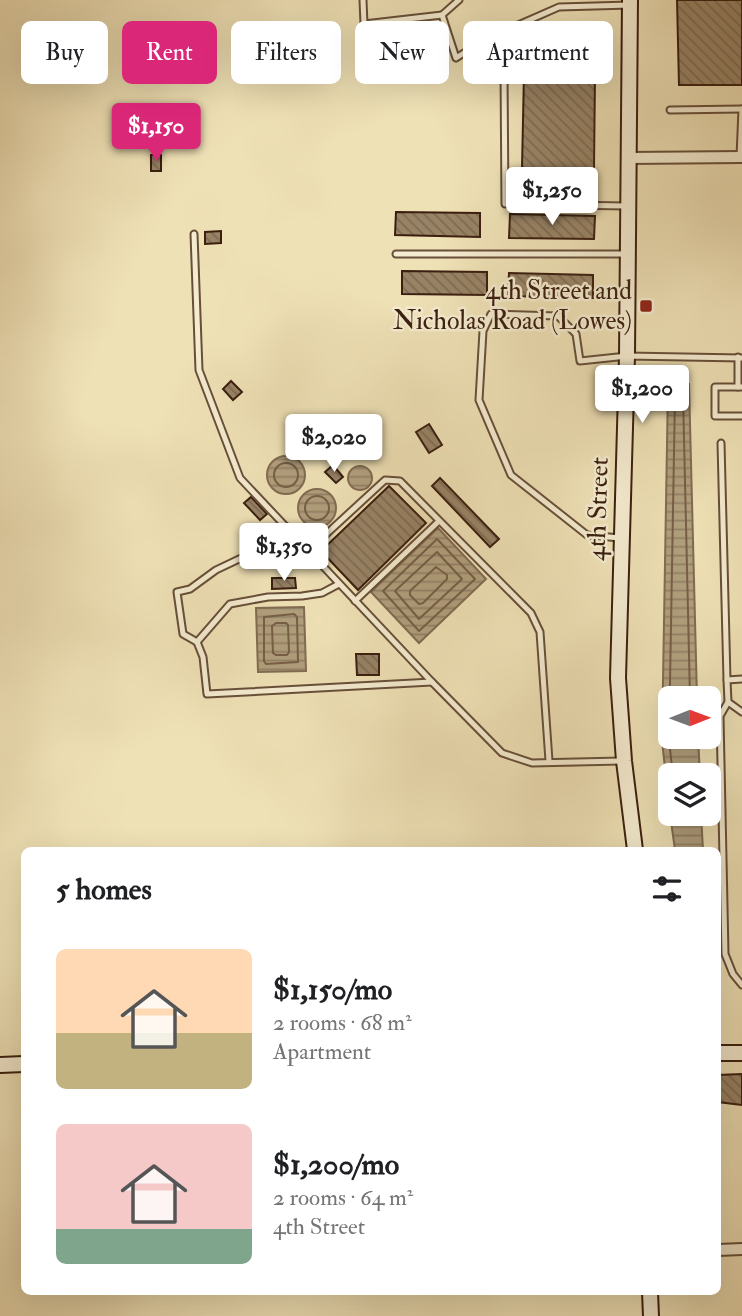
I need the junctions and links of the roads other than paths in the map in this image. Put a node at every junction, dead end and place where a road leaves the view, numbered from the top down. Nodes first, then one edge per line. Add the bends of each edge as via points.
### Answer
1 (363, 0) edge
2 (459, 0) edge
3 (630, 3) edge
4 (442, 15) junction
5 (527, 21) edge
6 (463, 54) edge
7 (504, 84) edge
8 (742, 109) edge
9 (670, 110) dead end
10 (741, 157) edge
11 (628, 158) junction
12 (628, 206) junction
13 (194, 233) dead end
14 (396, 254) dead end
15 (627, 254) junction
16 (627, 356) junction
17 (740, 358) edge
18 (740, 387) edge
19 (742, 416) edge
20 (721, 443) dead end
21 (439, 521) junction
22 (287, 527) junction
23 (622, 538) junction
24 (309, 550) junction
25 (339, 584) junction
26 (355, 601) junction
27 (197, 642) junction
28 (742, 679) edge
29 (727, 680) junction
30 (432, 682) junction
31 (728, 702) junction
32 (742, 712) edge
33 (549, 761) junction
34 (624, 761) junction
35 (635, 847) edge
36 (742, 985) edge
37 (721, 1053) edge
38 (742, 1053) edge
39 (21, 1064) edge
40 (0, 1065) edge
41 (721, 1250) edge
42 (742, 1250) edge
43 (650, 1295) edge
44 (651, 1316) edge

1 - 4 lane via 364,24
2 - 4 lane
3 - 5 lane via 559,7
3 - 11 street, 4th Street
4 - 6 lane via 456,58
7 - 12 lane via 505,204
8 - 9 lane
8 - 10 lane
10 - 11 street
11 - 12 street, 4th Street
12 - 15 street, 4th Street
13 - 22 lane via 199,370 204,388 240,478
14 - 15 lane
15 - 16 street, 4th Street
16 - 17 lane
16 - 23 street, 4th Street
16 - 23 lane via 580,360 576,334 558,316 491,314 483,331 479,400 511,475 587,535
17 - 18 lane
18 - 19 lane via 715,387 715,416
20 - 29 lane
21 - 24 lane via 400,481 385,480
21 - 26 lane
21 - 33 lane via 531,613 540,632
22 - 24 lane
22 - 27 lane via 260,549 177,592 183,634
23 - 34 street, 4th Street via 618,678
24 - 25 lane
25 - 26 lane
25 - 27 lane via 321,593 230,604
26 - 30 lane
27 - 30 lane via 207,694
28 - 29 lane
29 - 31 lane
30 - 33 lane via 502,753 532,763
31 - 32 lane
31 - 36 lane via 720,716 725,954
33 - 34 lane
34 - 35 street, 4th Street
37 - 38 street
39 - 40 street
41 - 42 street
43 - 44 street

